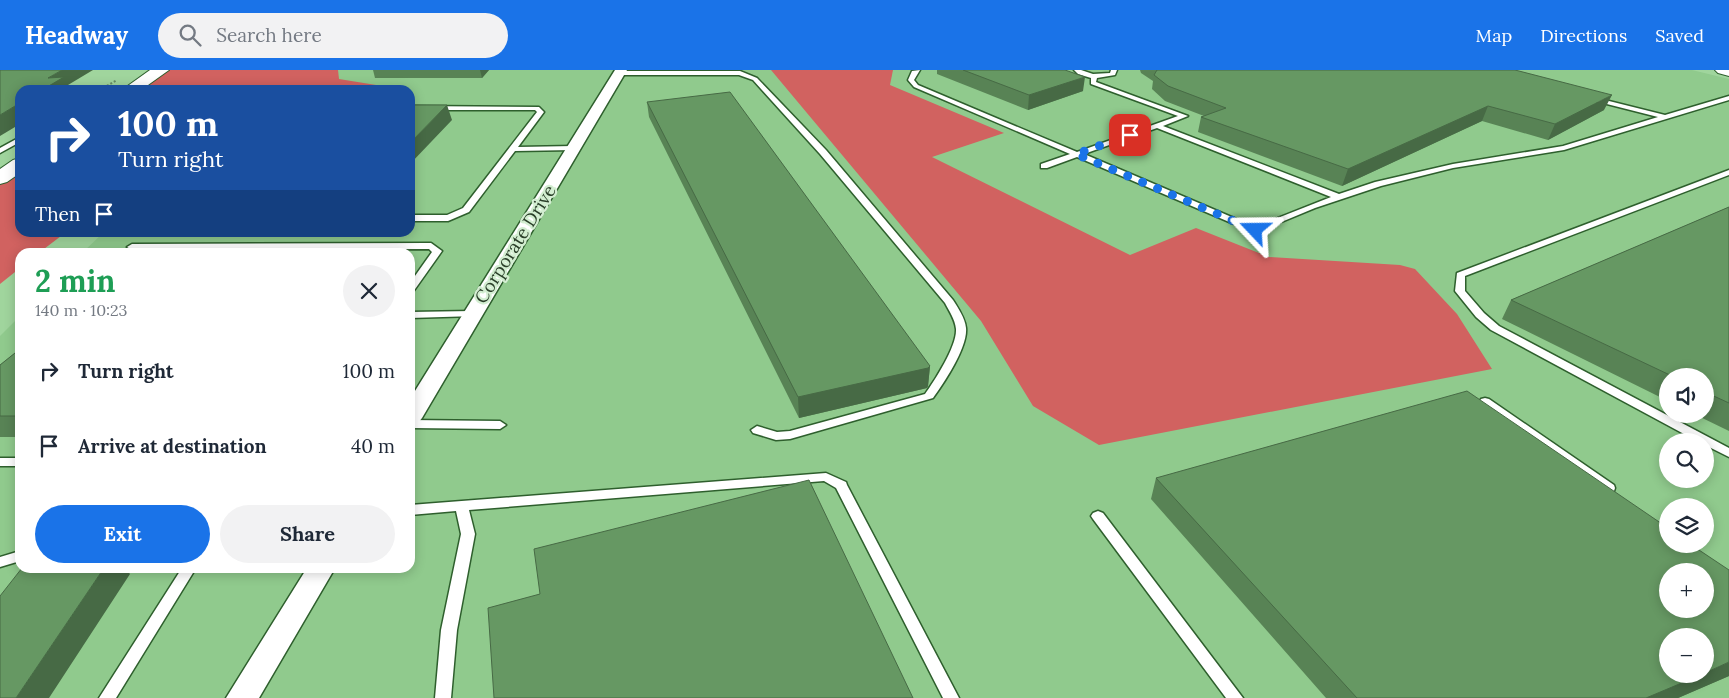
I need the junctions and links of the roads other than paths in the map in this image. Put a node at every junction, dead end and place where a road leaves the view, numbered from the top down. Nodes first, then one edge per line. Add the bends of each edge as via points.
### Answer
1 (161, 70) edge
2 (918, 70) edge
3 (1077, 70) edge
4 (1114, 70) edge
5 (1723, 70) edge
6 (1729, 71) edge
7 (620, 72) edge
8 (1094, 76) junction
9 (138, 85) edge
10 (1589, 98) edge
11 (1729, 98) edge
12 (415, 108) edge
13 (1665, 117) junction
14 (1157, 126) junction
15 (15, 142) edge
16 (513, 148) junction
17 (574, 148) junction
18 (0, 151) edge
19 (1076, 154) junction
20 (1044, 166) dead end
21 (15, 168) edge
22 (1729, 172) edge
23 (0, 178) edge
24 (1338, 197) junction
25 (415, 218) edge
26 (132, 247) dead end
27 (415, 283) edge
28 (472, 314) junction
29 (415, 315) edge
30 (1485, 402) edge
31 (415, 410) edge
32 (415, 424) edge
33 (500, 424) dead end
34 (756, 430) dead end
35 (1729, 453) edge
36 (0, 462) edge
37 (15, 462) edge
38 (1620, 496) edge
39 (461, 506) junction
40 (415, 510) edge
41 (1098, 516) dead end
42 (15, 558) edge
43 (0, 562) edge
44 (186, 573) edge
45 (318, 573) edge
46 (107, 698) edge
47 (242, 698) edge
48 (443, 698) edge
49 (951, 698) edge
50 (1235, 698) edge

1 - 9 main road
2 - 19 lane via 911,80 916,86
3 - 8 lane
4 - 8 lane via 1108,76
5 - 6 main road
7 - 17 street, Corporate Drive
7 - 34 lane via 740,73 755,79 871,207 949,302 959,319 962,333 937,387 929,396 790,435 776,436
8 - 14 lane via 1093,83 1185,116
10 - 13 lane
11 - 13 lane
12 - 16 lane via 536,108 541,112
13 - 24 lane via 1564,148 1453,166
14 - 19 lane
14 - 24 lane
15 - 18 lane
16 - 17 lane
16 - 25 lane via 466,210 448,218
17 - 28 street, Corporate Drive
19 - 20 lane
19 - 24 lane via 1255,230
21 - 23 main road
22 - 35 lane via 1460,275 1460,290 1494,328
26 - 27 lane via 431,246 437,251
28 - 29 lane
28 - 31 street, Corporate Drive
30 - 38 lane
32 - 33 lane
36 - 37 lane
39 - 40 lane
39 - 48 lane via 468,534 449,630
39 - 49 lane via 826,476 841,485
41 - 50 lane
42 - 43 lane
44 - 46 lane
45 - 47 street

